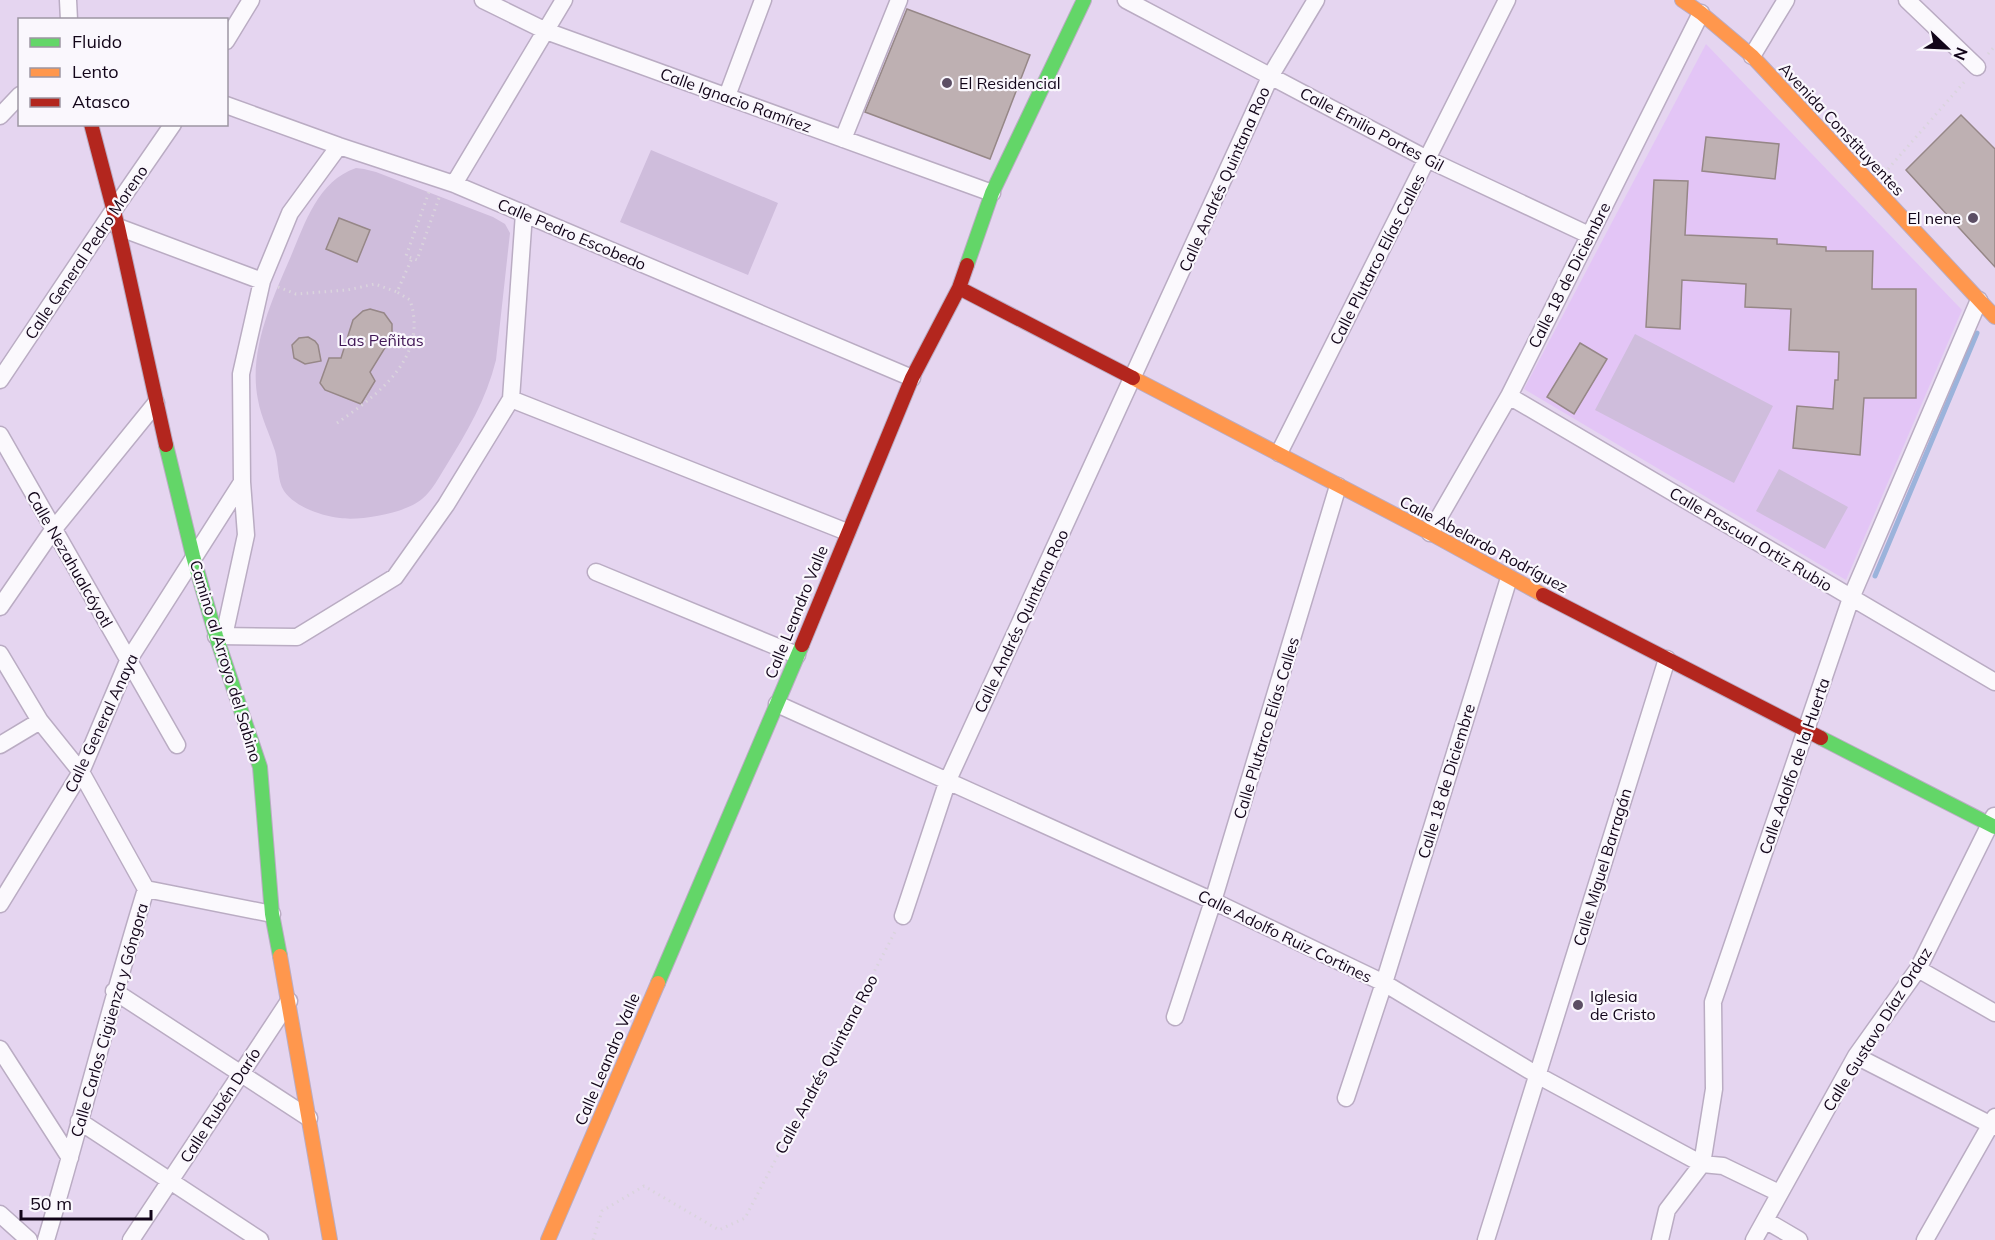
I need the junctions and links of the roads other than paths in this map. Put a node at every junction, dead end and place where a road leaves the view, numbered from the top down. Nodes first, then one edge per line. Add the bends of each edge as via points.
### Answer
1 (68, 0) edge
2 (251, 0) edge
3 (483, 0) edge
4 (564, 0) edge
5 (763, 0) edge
6 (899, 0) edge
7 (1084, 0) edge
8 (1126, 0) edge
9 (1316, 0) edge
10 (1507, 0) edge
11 (1682, 0) edge
12 (1786, 0) edge
13 (1907, 0) edge
14 (1701, 13) junction
15 (69, 18) edge
16 (546, 31) junction
17 (228, 38) edge
18 (1752, 56) junction
19 (1977, 67) road end
20 (1271, 75) junction
21 (727, 96) junction
22 (18, 97) edge
23 (228, 106) edge
24 (0, 116) edge
25 (92, 126) edge
26 (173, 126) edge
27 (843, 139) junction
28 (339, 146) junction
29 (1427, 159) junction
30 (454, 184) junction
31 (992, 193) junction
32 (524, 213) junction
33 (116, 219) junction
34 (1589, 235) junction
35 (262, 281) junction
36 (959, 288) junction
37 (1979, 300) junction
38 (1995, 316) edge
39 (912, 378) junction
40 (1133, 378) junction
41 (0, 380) edge
42 (1509, 396) junction
43 (511, 399) junction
44 (156, 403) junction
45 (0, 435) edge
46 (1279, 453) junction
47 (242, 482) junction
48 (1338, 486) junction
49 (53, 530) junction
50 (847, 532) junction
51 (1430, 533) junction
52 (193, 556) junction
53 (596, 572) dead end
54 (1509, 578) junction
55 (1851, 598) junction
56 (0, 607) edge
57 (220, 636) junction
58 (0, 654) edge
59 (797, 655) junction
60 (1667, 658) junction
61 (128, 661) junction
62 (1995, 682) edge
63 (777, 704) junction
64 (40, 721) junction
65 (1807, 730) junction
66 (0, 745) edge
67 (177, 745) dead end
68 (81, 772) junction
69 (948, 780) junction
70 (1993, 822) edge
71 (146, 889) junction
72 (1213, 901) junction
73 (0, 904) edge
74 (272, 914) junction
75 (903, 916) road end
76 (1918, 969) junction
77 (1384, 983) junction
78 (114, 991) junction
79 (289, 1001) junction
80 (1995, 1012) edge
81 (1175, 1017) dead end
82 (0, 1048) edge
83 (1856, 1056) junction
84 (241, 1073) junction
85 (1537, 1075) junction
86 (1346, 1098) dead end
87 (309, 1118) junction
88 (79, 1121) junction
89 (1993, 1123) edge
90 (70, 1158) junction
91 (1702, 1164) junction
92 (170, 1182) junction
93 (1779, 1193) junction
94 (0, 1215) edge
95 (1765, 1220) junction
96 (29, 1240) edge
97 (46, 1240) edge
98 (131, 1240) edge
99 (260, 1240) edge
100 (330, 1240) edge
101 (548, 1240) edge
102 (1486, 1240) edge
103 (1660, 1240) edge
104 (1754, 1240) edge
105 (1798, 1240) edge
106 (1925, 1240) edge

1 - 15 street
2 - 17 street
3 - 16 street, Calle Ignacio Ramírez
4 - 16 street
5 - 21 street
6 - 27 street
7 - 31 street, Calle Leandro Valle
8 - 20 street, Calle Emilio Portes Gil
9 - 20 street, Calle Andrés Quintana Roo
10 - 29 street, Calle Plutarco Elías Calles
11 - 14 street, Avenida Constituyentes
12 - 18 street
13 - 19 street
14 - 18 street, Avenida Constituyentes
14 - 34 street, Calle 18 de Diciembre
16 - 21 street, Calle Ignacio Ramírez
16 - 30 street
18 - 37 street, Avenida Constituyentes
20 - 29 street, Calle Emilio Portes Gil
20 - 40 street, Calle Andrés Quintana Roo
21 - 27 street, Calle Ignacio Ramírez
22 - 24 street
23 - 28 street, Calle Pedro Escobedo
25 - 33 street, Camino al Arroyo del Sabino
26 - 33 street, Calle General Pedro Moreno
27 - 31 street, Calle Ignacio Ramírez
28 - 30 street, Calle Pedro Escobedo
28 - 35 street via 290,213
29 - 34 street, Calle Emilio Portes Gil
29 - 46 street, Calle Plutarco Elías Calles
30 - 32 street, Calle Pedro Escobedo
31 - 36 street, Calle Leandro Valle
32 - 39 street, Calle Pedro Escobedo
32 - 43 street
33 - 35 street
33 - 41 street, Calle General Pedro Moreno
33 - 44 street, Camino al Arroyo del Sabino
34 - 42 street, Calle 18 de Diciembre
35 - 47 street via 241,374
36 - 39 street, Calle Leandro Valle
36 - 40 street, Calle Abelardo Rodríguez
37 - 38 street, Avenida Constituyentes
37 - 55 street, Calle Adolfo de la Huerta
39 - 50 street, Calle Leandro Valle
40 - 46 street, Calle Abelardo Rodríguez
40 - 69 street, Calle Andrés Quintana Roo
42 - 51 street, Calle 18 de Diciembre
42 - 55 street, Calle Pascual Ortiz Rubio
43 - 50 street
43 - 57 street via 446,505 395,577 297,637
44 - 49 street
44 - 52 street, Camino al Arroyo del Sabino
45 - 49 street, Calle Nezahualcóyotl
46 - 48 street, Calle Abelardo Rodríguez
47 - 52 street, Calle General Anaya
47 - 57 street via 246,536
48 - 51 street, Calle Abelardo Rodríguez
48 - 72 street, Calle Plutarco Elías Calles
49 - 56 street
49 - 61 street, Calle Nezahualcóyotl
50 - 59 street, Calle Leandro Valle
51 - 54 street, Calle Abelardo Rodríguez
52 - 57 street, Camino al Arroyo del Sabino
52 - 61 street, Calle General Anaya
53 - 59 street
54 - 60 street, Calle Abelardo Rodríguez
54 - 77 street, Calle 18 de Diciembre
55 - 62 street, Calle Pascual Ortiz Rubio
55 - 65 street, Calle Adolfo de la Huerta
57 - 74 street, Camino al Arroyo del Sabino via 260,767
58 - 64 street
59 - 63 street, Calle Leandro Valle
60 - 65 street, Calle Abelardo Rodríguez
60 - 85 street, Calle Miguel Barragán
61 - 67 street, Calle Nezahualcóyotl
61 - 68 street, Calle General Anaya
63 - 69 street, Calle Adolfo Ruiz Cortines
63 - 101 street, Calle Leandro Valle
64 - 66 street
64 - 68 street
65 - 70 street, Calle Abelardo Rodríguez
65 - 91 street, Calle Adolfo de la Huerta via 1713,1002 1714,1089
68 - 71 street
68 - 73 street, Calle General Anaya
69 - 72 street, Calle Adolfo Ruiz Cortines
69 - 75 street, Calle Andrés Quintana Roo
70 - 76 street, Calle Gustavo Díaz Ordaz
71 - 74 street, Calle Carlos Cigüenza y Góngora
71 - 78 street, Calle Carlos Cigüenza y Góngora
72 - 77 street, Calle Adolfo Ruiz Cortines
72 - 81 street, Calle Plutarco Elías Calles
74 - 79 street, Camino al Arroyo del Sabino
76 - 80 street
76 - 83 street, Calle Gustavo Díaz Ordaz
77 - 85 street, Calle Adolfo Ruiz Cortines
77 - 86 street, Calle 18 de Diciembre
78 - 84 street
78 - 88 street, Calle Carlos Cigüenza y Góngora
79 - 84 street, Calle Rubén Darío
79 - 87 street, Camino al Arroyo del Sabino
82 - 90 street
83 - 89 street
83 - 93 street, Calle Gustavo Díaz Ordaz
84 - 87 street
84 - 92 street, Calle Rubén Darío
85 - 91 street, Calle Adolfo Ruiz Cortines
85 - 102 street, Calle Miguel Barragán
87 - 100 street, Camino al Arroyo del Sabino
88 - 90 street, Calle Carlos Cigüenza y Góngora
88 - 92 street
89 - 106 street
90 - 97 street, Calle Carlos Cigüenza y Góngora
91 - 93 street, Calle Adolfo Ruiz Cortines via 1723,1166
91 - 103 street, Calle Adolfo de la Huerta via 1667,1210
92 - 98 street, Calle Rubén Darío
92 - 99 street
93 - 95 street, Calle Gustavo Díaz Ordaz
94 - 96 street
95 - 104 street, Calle Gustavo Díaz Ordaz
95 - 105 street

